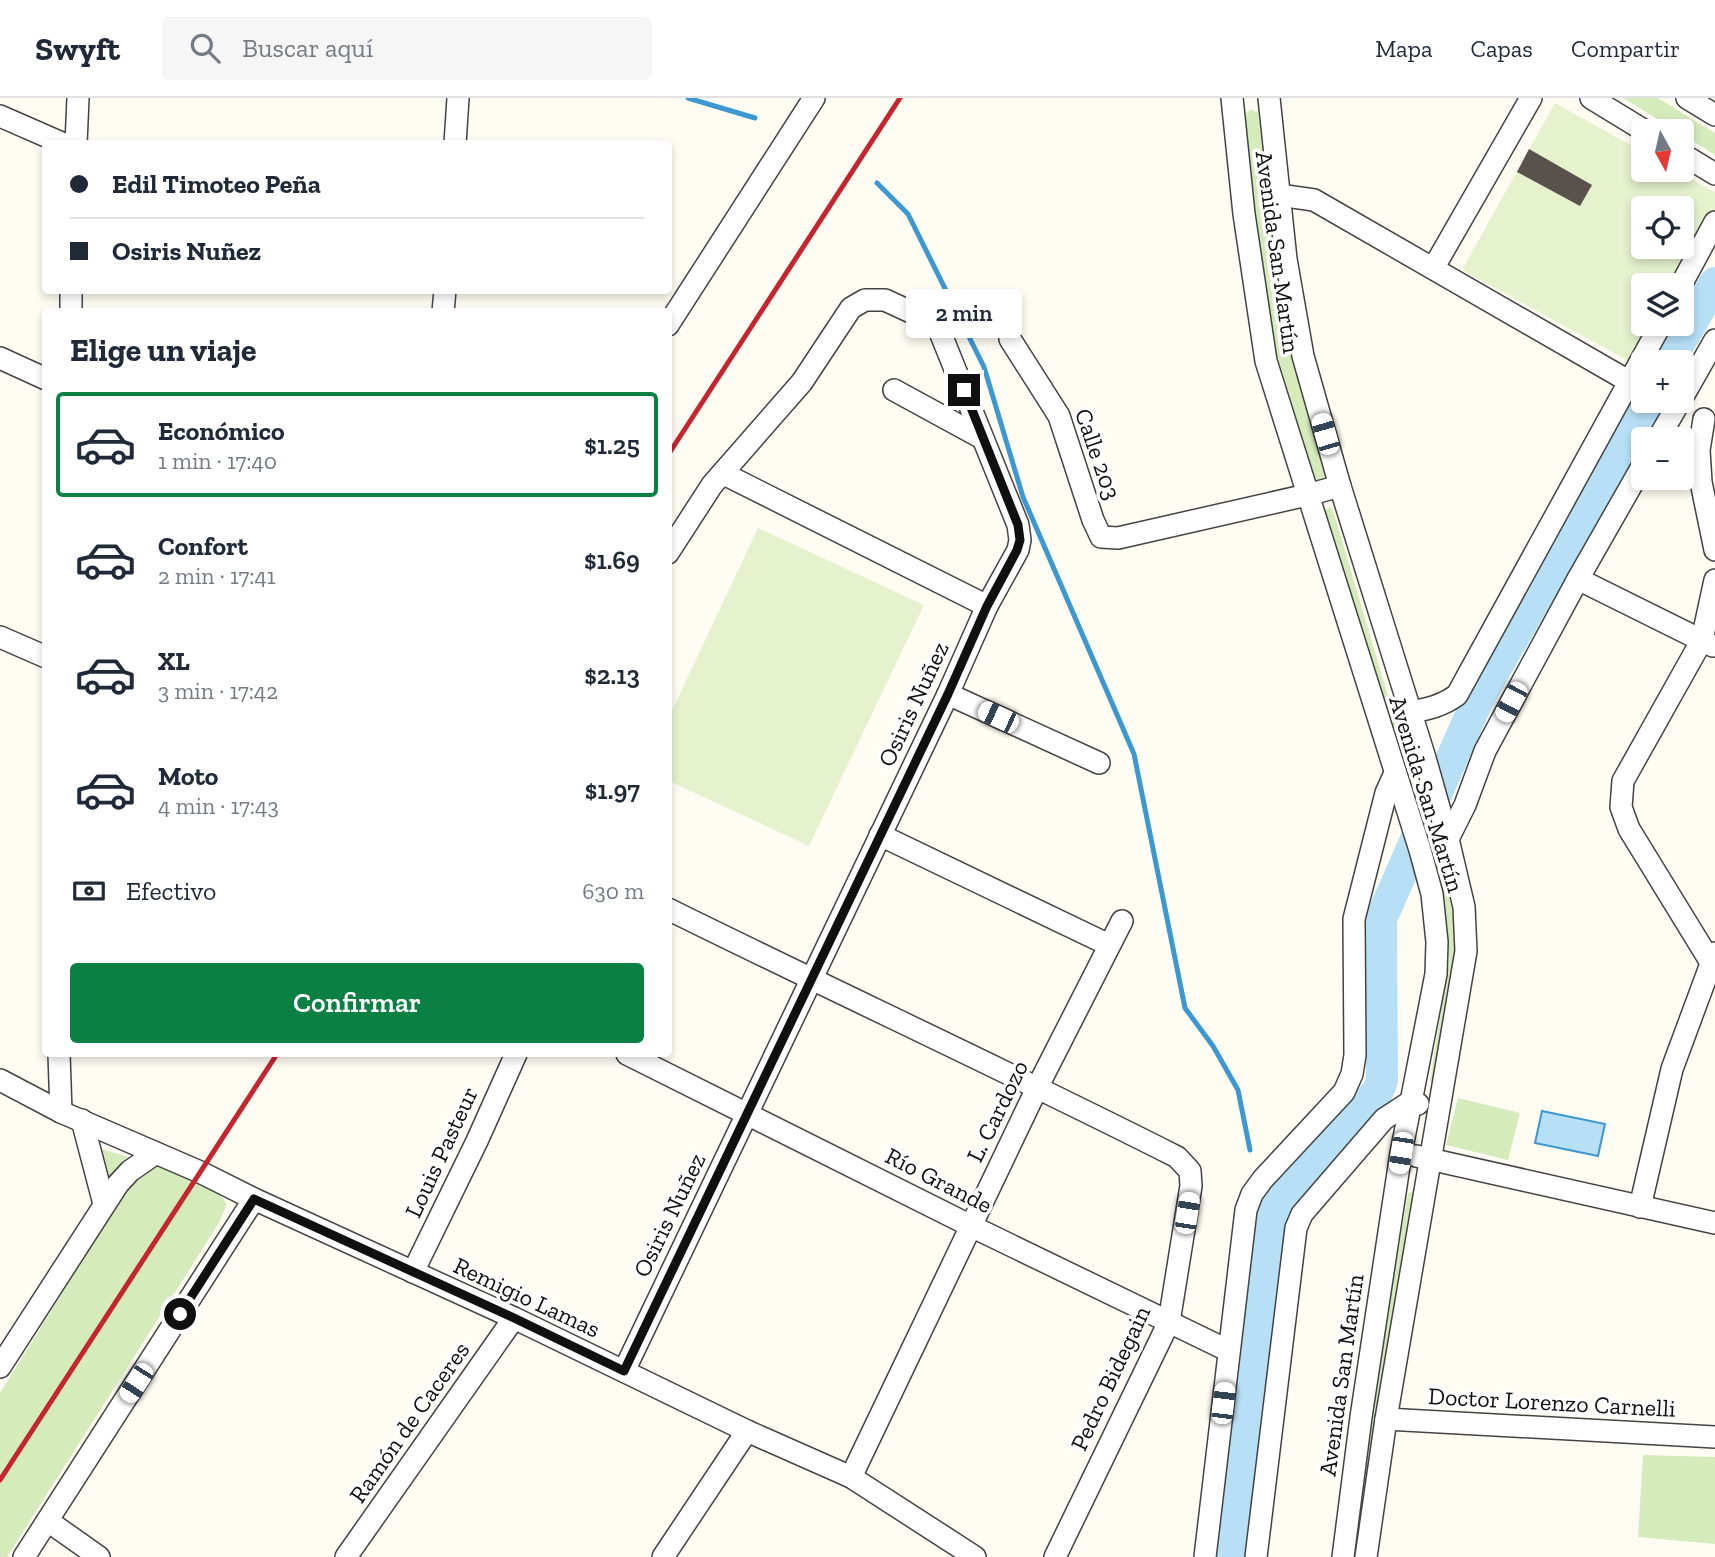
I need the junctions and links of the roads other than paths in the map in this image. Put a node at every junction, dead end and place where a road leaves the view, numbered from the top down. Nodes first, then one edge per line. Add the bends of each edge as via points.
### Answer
1 (78, 98) edge
2 (458, 98) edge
3 (814, 98) edge
4 (1232, 98) edge
5 (1269, 98) edge
6 (1531, 98) edge
7 (1591, 98) edge
8 (1688, 98) edge
9 (1715, 114) edge
10 (0, 116) edge
11 (1631, 122) edge
12 (55, 140) edge
13 (76, 140) edge
14 (455, 140) edge
15 (1694, 161) edge
16 (1715, 174) edge
17 (1279, 195) junction
18 (1715, 222) edge
19 (1434, 267) junction
20 (1687, 273) edge
21 (672, 319) edge
22 (1655, 336) edge
23 (1010, 339) dead end
24 (1715, 340) edge
25 (0, 358) edge
26 (42, 377) edge
27 (1694, 377) edge
28 (1630, 382) junction
29 (894, 390) dead end
30 (1694, 412) edge
31 (1709, 422) edge
32 (982, 438) junction
33 (724, 474) junction
34 (1340, 485) junction
35 (1631, 486) edge
36 (1307, 495) junction
37 (672, 547) edge
38 (1715, 550) edge
39 (1578, 579) junction
40 (1715, 580) edge
41 (987, 606) junction
42 (0, 637) edge
43 (1709, 643) edge
44 (42, 655) edge
45 (948, 694) junction
46 (1410, 712) junction
47 (1099, 763) dead end
48 (1397, 778) junction
49 (880, 835) junction
50 (1448, 839) junction
51 (672, 911) edge
52 (1122, 920) dead end
53 (1109, 945) junction
54 (1713, 960) edge
55 (811, 980) junction
56 (59, 1057) edge
57 (515, 1057) edge
58 (633, 1057) edge
59 (0, 1080) edge
60 (1038, 1087) junction
61 (1410, 1102) junction
62 (1438, 1108) junction
63 (61, 1112) junction
64 (747, 1112) junction
65 (82, 1120) junction
66 (156, 1153) junction
67 (1401, 1153) junction
68 (1429, 1159) junction
69 (254, 1199) junction
70 (104, 1204) junction
71 (1640, 1207) junction
72 (1715, 1223) edge
73 (971, 1226) junction
74 (413, 1272) junction
75 (514, 1318) junction
76 (1169, 1322) junction
77 (1229, 1352) junction
78 (0, 1367) edge
79 (624, 1371) junction
80 (1386, 1419) junction
81 (747, 1431) junction
82 (1715, 1437) edge
83 (851, 1477) junction
84 (48, 1521) junction
85 (24, 1557) edge
86 (99, 1557) edge
87 (346, 1557) edge
88 (663, 1557) edge
89 (975, 1557) edge
90 (1055, 1557) edge
91 (1205, 1557) edge
92 (1256, 1557) edge
93 (1343, 1557) edge
94 (1366, 1557) edge

1 - 13 street
2 - 14 street
3 - 21 street
4 - 36 street, Avenida San Martín via 1266,361
5 - 17 street, Avenida San Martín
6 - 19 street
7 - 11 street
8 - 9 street
10 - 12 street
15 - 16 street
17 - 19 street via 1314,200
17 - 34 street, Avenida San Martín via 1303,356
18 - 20 street
19 - 28 street
22 - 28 street
23 - 36 street, Calle 203 via 1059,416 1101,537 1118,538
24 - 27 street
25 - 26 street
28 - 46 street via 1457,695 1433,708
29 - 32 street
30 - 31 street
31 - 38 street via 1699,450
32 - 33 street, Osiris Nuñez via 938,327 885,300 865,300 851,308 802,382
32 - 41 street, Osiris Nuñez via 1020,540
33 - 37 street, Osiris Nuñez
33 - 41 street
34 - 36 street
34 - 46 street, Avenida San Martín
35 - 39 street
36 - 48 street, Avenida San Martín
39 - 43 street
39 - 50 street via 1485,751
40 - 43 street
41 - 45 street, Osiris Nuñez
42 - 44 street
43 - 54 street via 1623,781 1621,807 1629,829
45 - 47 street
45 - 49 street, Osiris Nuñez
46 - 50 street, Avenida San Martín
48 - 61 street, Avenida San Martín via 1432,894 1437,953
48 - 77 street via 1386,793 1354,919 1352,1074 1344,1092 1252,1194 1246,1210
49 - 53 street
49 - 55 street, Osiris Nuñez
50 - 62 street, Avenida San Martín via 1464,907 1466,951
51 - 55 street
52 - 53 street, L. Cardozo
53 - 60 street, L. Cardozo
54 - 71 street via 1672,1069
55 - 60 street
55 - 64 street, Osiris Nuñez
56 - 63 street
57 - 74 street, Louis Pasteur
58 - 64 street, Río Grande
59 - 63 street, Remigio Lamas
60 - 73 street, L. Cardozo
60 - 76 street, Pedro Bidegain via 1177,1157 1190,1171
61 - 62 street
61 - 67 street, Avenida San Martín
61 - 92 street via 1384,1119 1302,1214 1296,1228
62 - 68 street, Avenida San Martín
63 - 65 street, Remigio Lamas
64 - 73 street, Río Grande
64 - 79 street, Osiris Nuñez
65 - 66 street, Remigio Lamas
65 - 70 street
66 - 69 street, Remigio Lamas
66 - 70 street via 130,1171
67 - 68 street
67 - 93 street, Avenida San Martín
68 - 71 street
68 - 80 street, Avenida San Martín
69 - 74 street, Remigio Lamas
69 - 84 street
70 - 78 street
71 - 72 street
73 - 76 street, Río Grande
73 - 83 street, L. Cardozo
74 - 75 street, Remigio Lamas
75 - 79 street, Remigio Lamas
75 - 87 street, Ramón de Caceres
76 - 77 street, Río Grande
76 - 90 street, Pedro Bidegain
77 - 91 street
79 - 81 street, Remigio Lamas
80 - 82 street, Doctor Lorenzo Carnelli
80 - 94 street, Avenida San Martín
81 - 83 street, Remigio Lamas
81 - 88 street
83 - 89 street, Remigio Lamas
84 - 85 street
84 - 86 street

